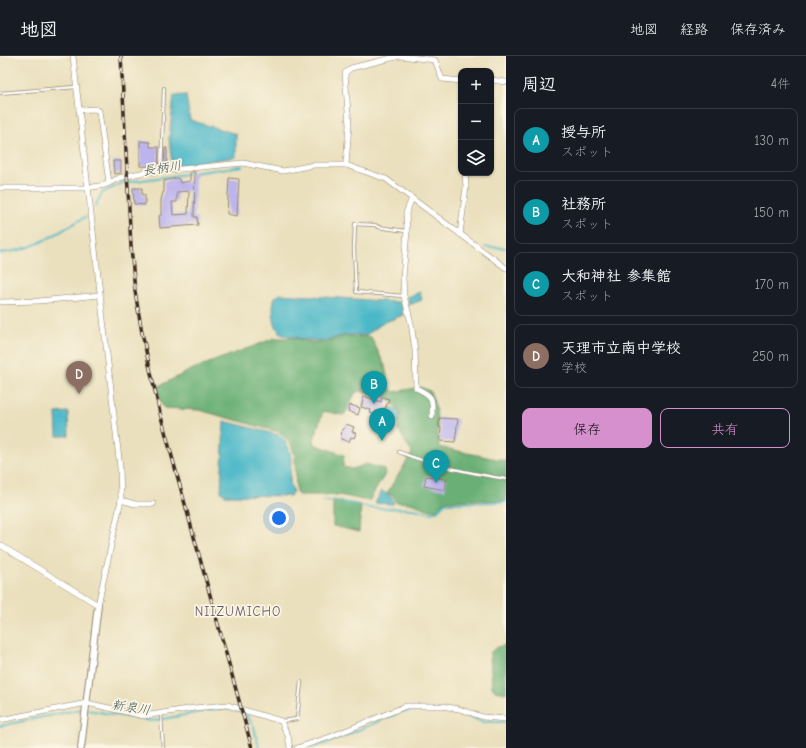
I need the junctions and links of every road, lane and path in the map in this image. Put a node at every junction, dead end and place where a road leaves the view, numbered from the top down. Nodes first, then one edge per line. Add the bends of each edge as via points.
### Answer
1 (73, 56) edge
2 (494, 80) edge
3 (458, 81) edge
4 (506, 82) edge
5 (77, 87) junction
6 (164, 88) dead end
7 (0, 93) edge
8 (79, 110) junction
9 (346, 165) junction
10 (161, 171) junction
11 (465, 176) edge
12 (109, 183) junction
13 (0, 188) edge
14 (87, 188) junction
15 (412, 198) junction
16 (407, 231) junction
17 (460, 234) junction
18 (506, 268) edge
19 (100, 294) junction
20 (404, 296) junction
21 (0, 302) edge
22 (432, 416) dead end
23 (399, 452) dead end
24 (506, 479) edge
25 (121, 500) junction
26 (153, 504) dead end
27 (0, 545) edge
28 (98, 605) junction
29 (301, 682) dead end
30 (86, 707) junction
31 (161, 714) junction
32 (506, 719) edge
33 (0, 720) edge
34 (282, 721) junction
35 (81, 748) edge
36 (163, 748) edge
37 (290, 748) edge
38 (296, 748) edge

1 - 5 street
2 - 4 street
3 - 9 street via 442,79 434,60 400,56 347,70 349,125
5 - 7 lane
5 - 8 street
6 - 10 lane
8 - 12 street via 99,111
8 - 14 street
9 - 10 street via 314,165 283,171 243,162
9 - 15 street via 386,179
10 - 12 street via 119,178
11 - 17 street
12 - 14 street
13 - 14 street
14 - 19 street
15 - 16 street via 406,213
15 - 17 street
16 - 20 street via 402,278
16 - 20 lane via 355,224 356,292
17 - 18 street
19 - 21 street via 39,301
19 - 25 street via 120,468
20 - 22 street via 413,336 416,388 429,394 433,402
23 - 24 lane via 466,472
25 - 26 street via 135,504
25 - 28 street
27 - 28 street
28 - 30 street
29 - 34 lane via 297,719
30 - 31 street via 144,716
30 - 33 street
30 - 35 street
31 - 34 street via 227,705
31 - 36 lane
32 - 38 street via 483,717 442,706 406,706
34 - 37 street

